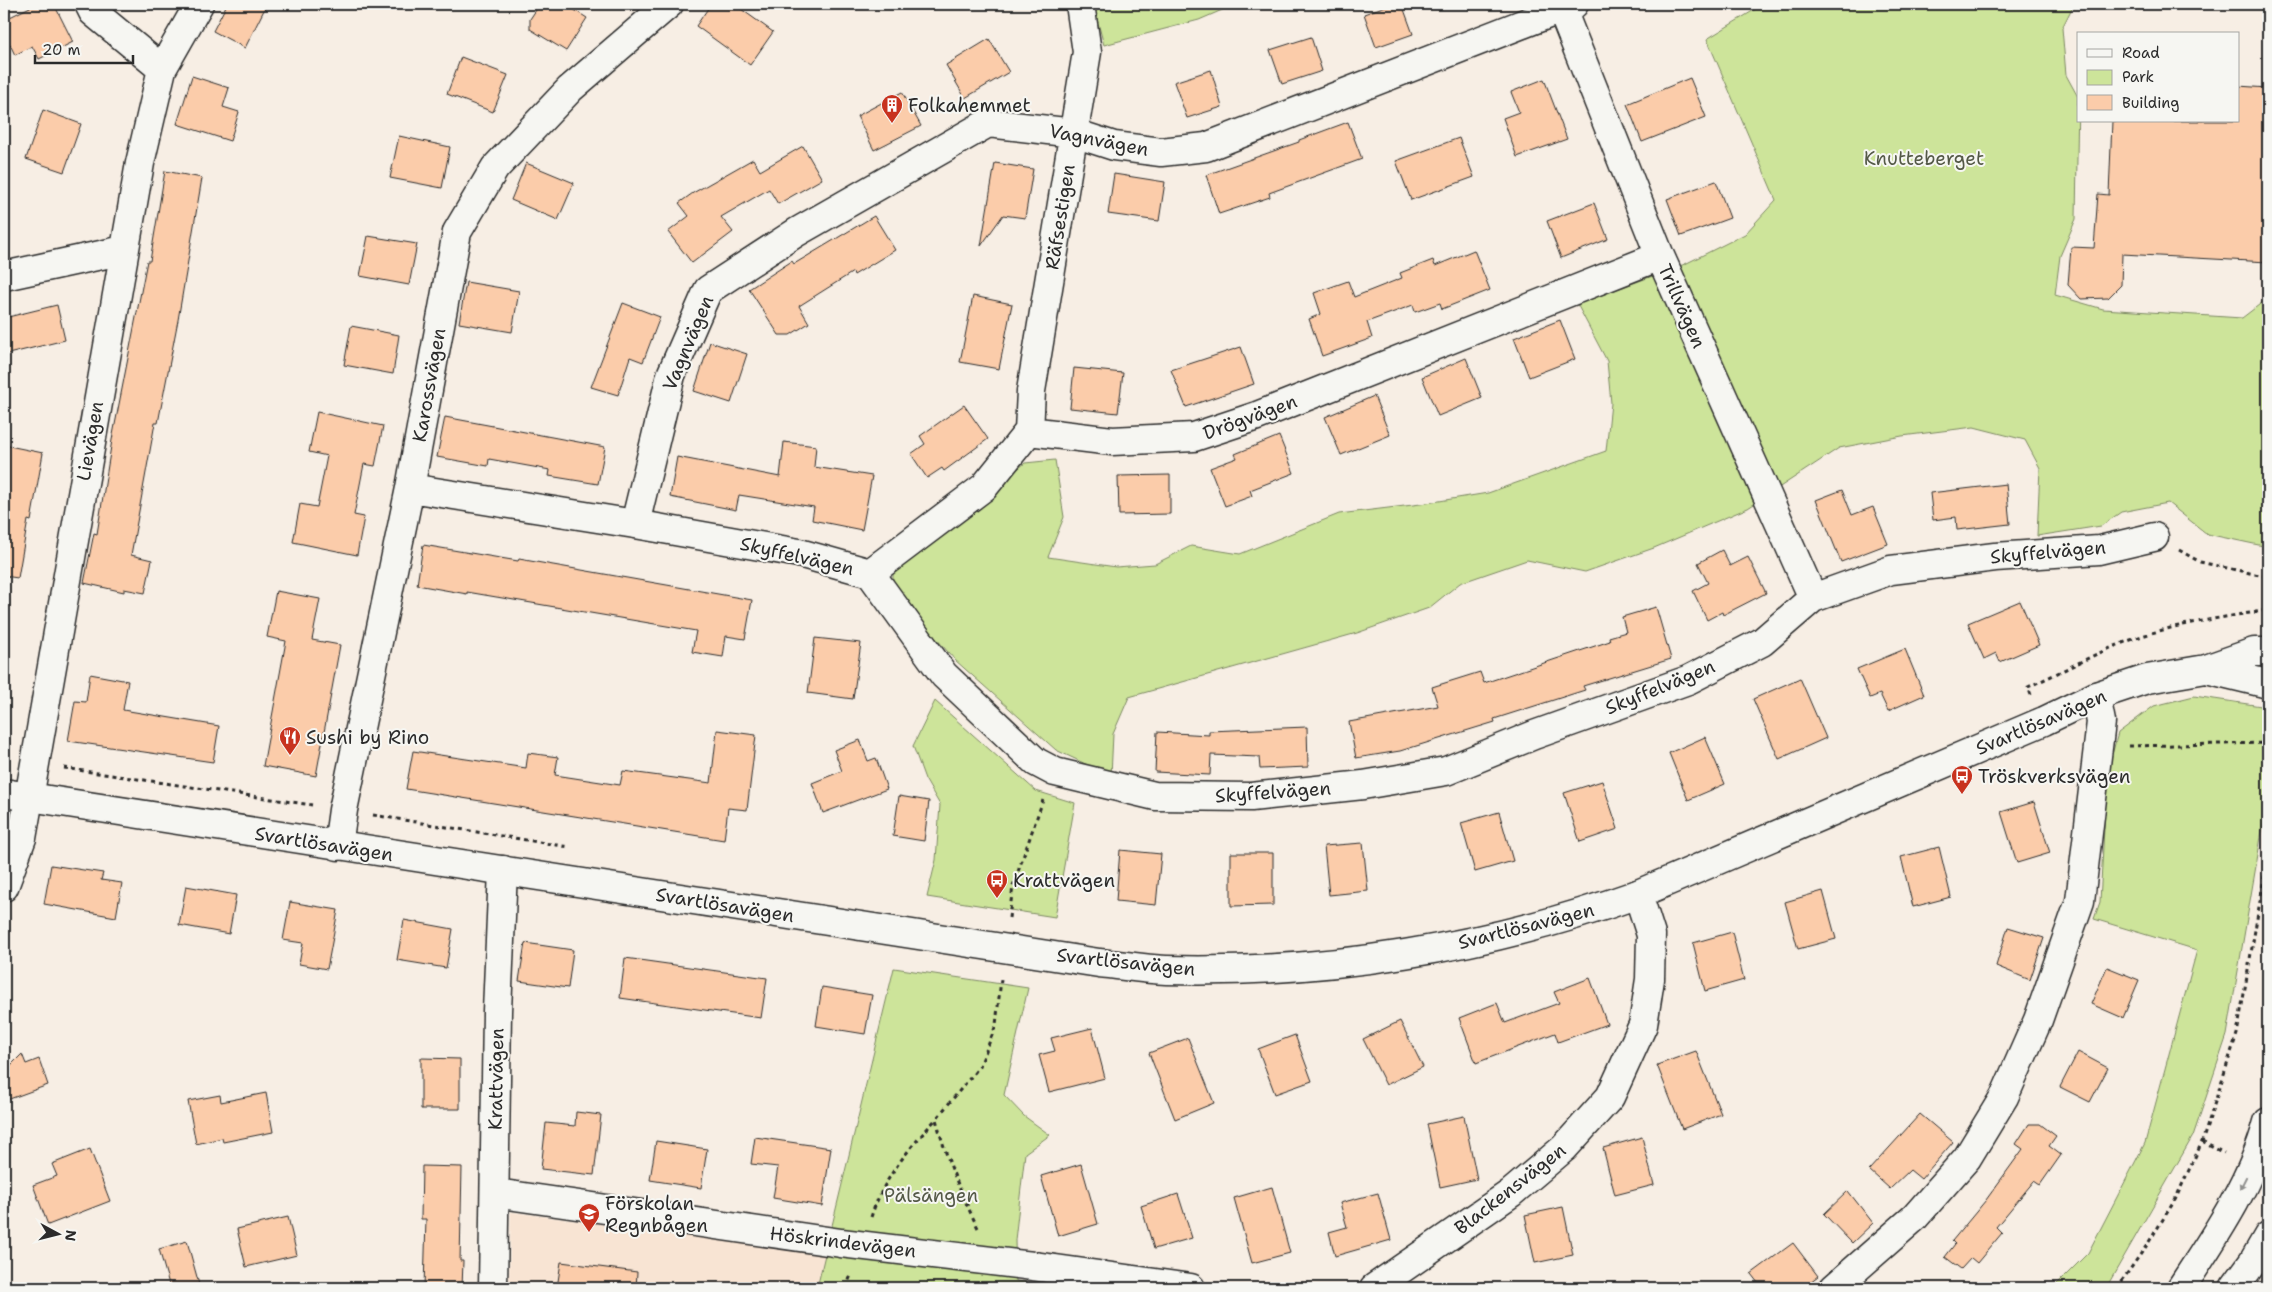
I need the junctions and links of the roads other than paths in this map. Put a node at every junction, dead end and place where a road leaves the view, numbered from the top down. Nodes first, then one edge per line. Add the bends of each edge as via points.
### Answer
1 (89, 4) edge
2 (199, 4) edge
3 (669, 4) edge
4 (1080, 4) edge
5 (1568, 7) edge
6 (162, 69) junction
7 (1074, 133) junction
8 (124, 250) junction
9 (1660, 256) junction
10 (4, 276) edge
11 (1029, 430) junction
12 (410, 488) junction
13 (635, 524) junction
14 (2154, 537) road end
15 (870, 573) junction
16 (1813, 598) junction
17 (2268, 652) edge
18 (2206, 668) junction
19 (2268, 684) edge
20 (2096, 696) junction
21 (16, 795) edge
22 (338, 846) junction
23 (504, 870) junction
24 (4, 887) edge
25 (1638, 894) junction
26 (2268, 1122) edge
27 (495, 1193) junction
28 (2268, 1236) edge
29 (493, 1288) edge
30 (1191, 1288) edge
31 (1374, 1288) edge
32 (1834, 1288) edge
33 (2182, 1288) edge
34 (2234, 1288) edge

1 - 6 street via 93,12
2 - 6 street, Lievägen
3 - 12 street, Karossvägen via 570,89 495,168 457,232
4 - 7 street, Räfsestigen via 1087,52
5 - 7 street, Vagnvägen via 1206,147 1161,152 1114,146
5 - 9 street, Trillvägen
6 - 8 street, Lievägen
7 - 11 street, Räfsestigen via 1031,391
7 - 13 street, Vagnvägen via 988,123 797,232 708,290 671,375
8 - 10 street
8 - 21 street, Lievägen via 34,764
9 - 11 street, Drögvägen via 1257,416 1194,437 1112,441
9 - 16 street, Trillvägen
11 - 15 street via 984,487
12 - 13 street, Skyffelvägen
12 - 22 street, Karossvägen
13 - 15 street, Skyffelvägen via 799,553
14 - 16 street, Skyffelvägen via 2099,550 1996,557 1891,570
15 - 16 street, Skyffelvägen via 944,675 1036,762 1055,772 1155,796 1251,797 1364,785 1446,771 1534,735 1688,680 1762,642
17 - 18 street, Svartlösavägen via 2254,652
18 - 19 street, Svartlösavägen
18 - 20 street, Svartlösavägen via 2147,679
20 - 25 street, Svartlösavägen
20 - 32 street via 2101,722 2080,901 2038,1020 2004,1097 1967,1158 1922,1210
21 - 22 street, Svartlösavägen
21 - 24 street, Lievägen via 22,838
22 - 23 street, Svartlösavägen
23 - 25 street, Svartlösavägen via 1164,970 1271,970 1361,960 1485,940 1579,915
23 - 27 street, Krattvägen via 497,1002
25 - 31 street, Blackensvägen via 1650,935 1650,978 1643,1025 1610,1097 1564,1148 1511,1193
26 -> 33 street via 2252,1166 2224,1221
27 - 29 street, Krattvägen
27 - 30 street, Höskrindevägen
28 - 34 street

